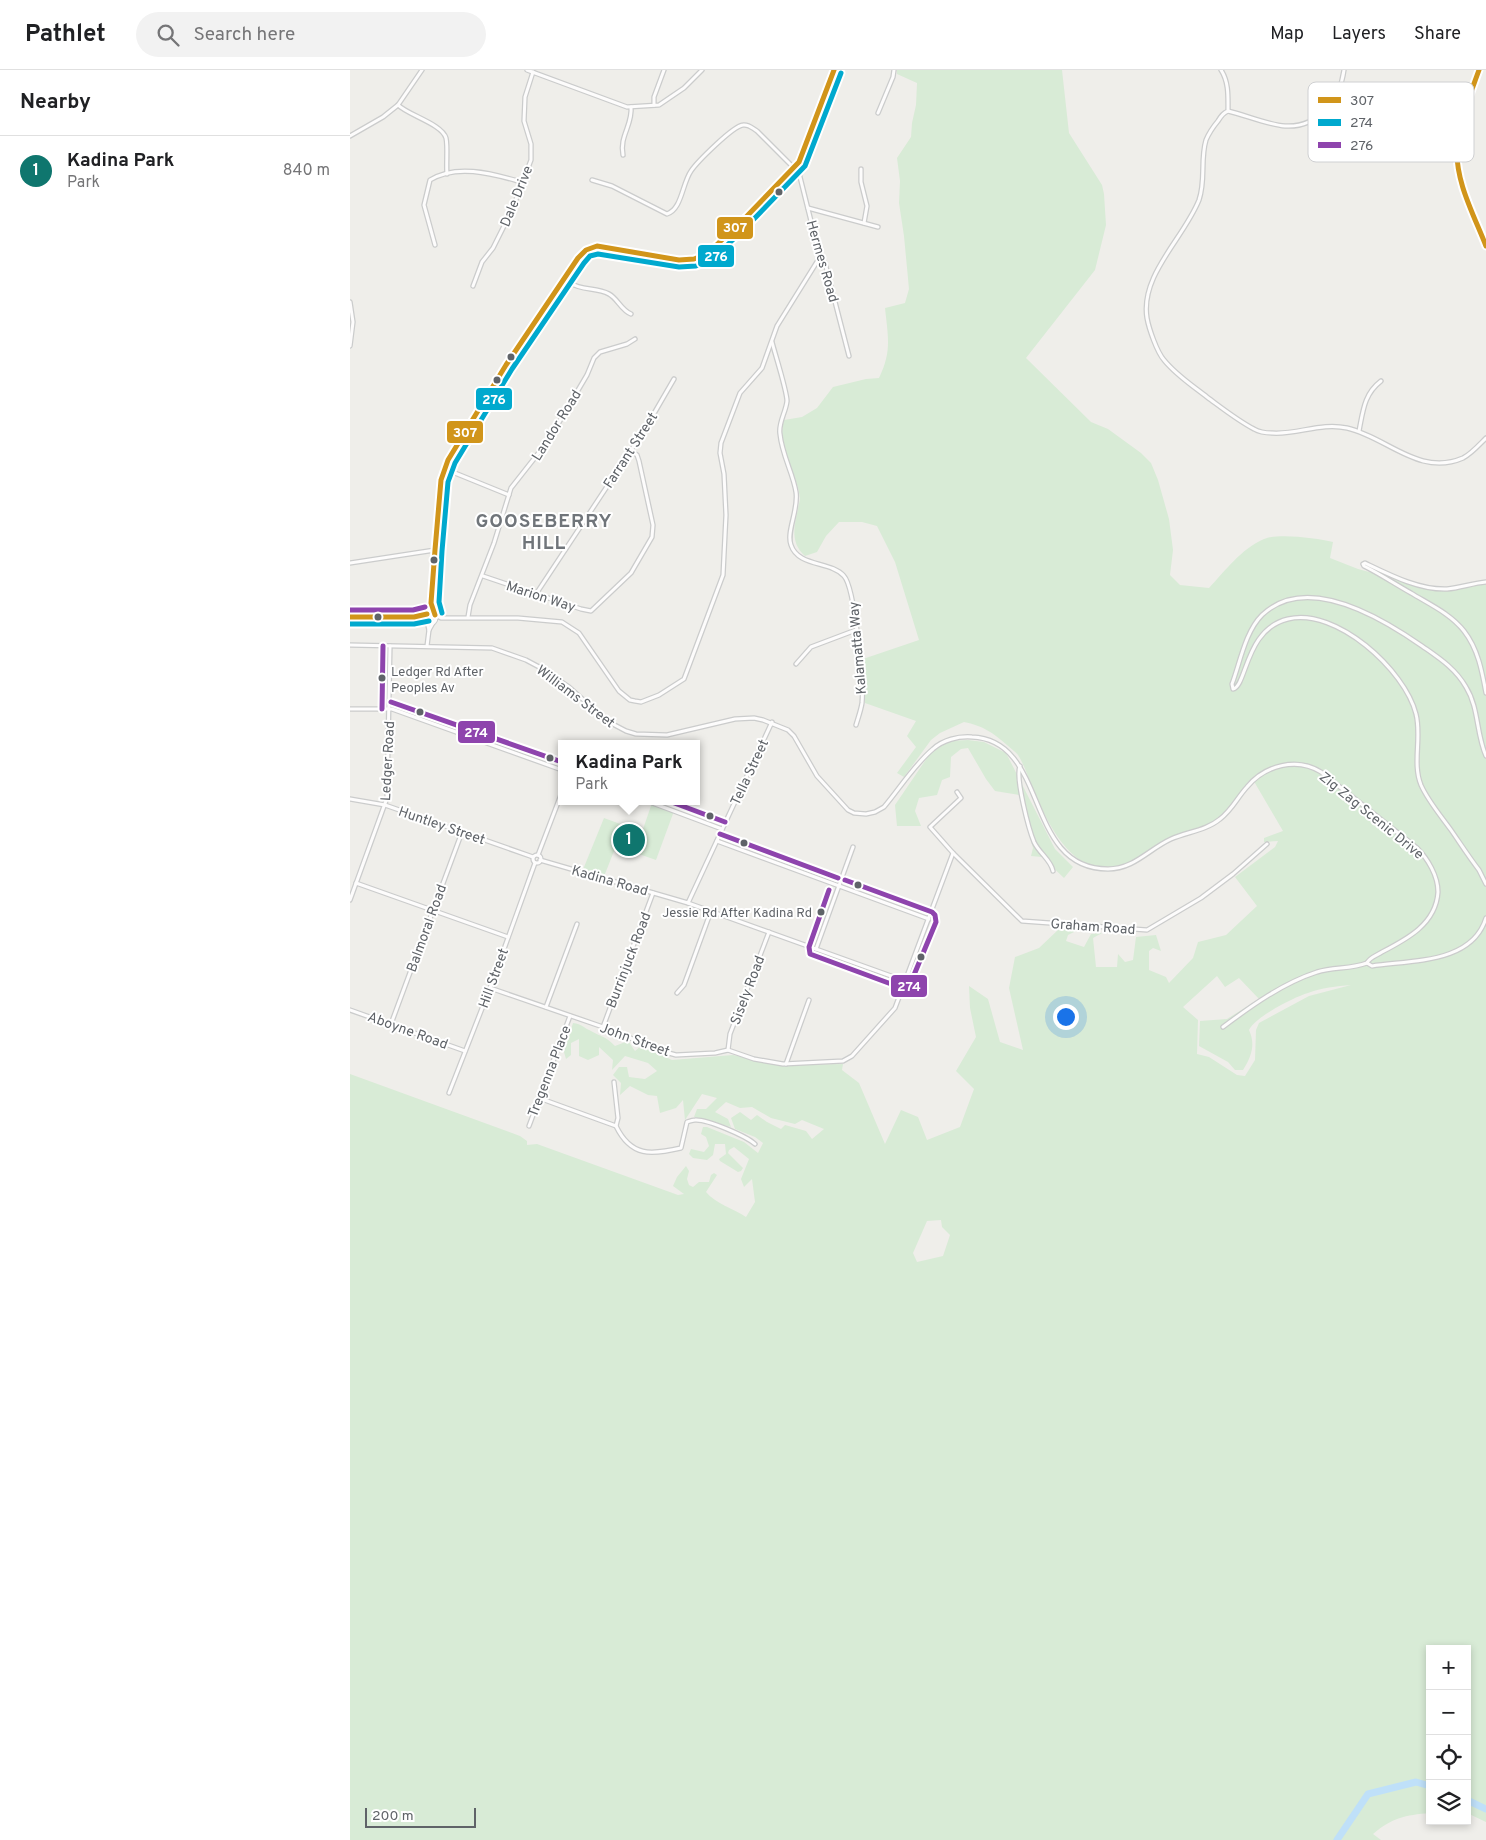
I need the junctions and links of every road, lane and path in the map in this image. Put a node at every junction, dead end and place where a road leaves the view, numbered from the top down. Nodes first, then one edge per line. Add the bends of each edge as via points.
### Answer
1 (422, 70) edge
2 (527, 70) edge
3 (664, 70) edge
4 (702, 70) edge
5 (834, 70) edge
6 (894, 70) edge
7 (1221, 70) edge
8 (1479, 70) edge
9 (533, 72) junction
10 (1474, 85) edge
11 (398, 105) junction
12 (654, 105) junction
13 (631, 107) junction
14 (1228, 111) junction
15 (878, 113) dead end
16 (1308, 120) edge
17 (350, 136) edge
18 (623, 155) dead end
19 (1458, 162) edge
20 (795, 168) junction
21 (861, 169) dead end
22 (447, 174) junction
23 (523, 179) junction
24 (592, 180) dead end
25 (808, 208) junction
26 (864, 224) junction
27 (878, 227) dead end
28 (435, 245) dead end
29 (1486, 246) edge
30 (820, 257) junction
31 (568, 273) junction
32 (473, 286) dead end
33 (350, 302) edge
34 (631, 314) dead end
35 (634, 339) dead end
36 (771, 341) junction
37 (350, 346) edge
38 (849, 356) dead end
39 (674, 379) dead end
40 (1381, 381) dead end
41 (1359, 431) junction
42 (1486, 438) edge
43 (630, 450) junction
44 (444, 468) junction
45 (509, 495) junction
46 (435, 550) junction
47 (350, 563) edge
48 (483, 576) junction
49 (1486, 582) edge
50 (536, 594) junction
51 (431, 603) junction
52 (428, 614) junction
53 (435, 615) junction
54 (350, 617) edge
55 (468, 617) junction
56 (414, 618) junction
57 (441, 618) junction
58 (426, 621) junction
59 (434, 622) junction
60 (429, 630) junction
61 (856, 630) junction
62 (350, 645) edge
63 (390, 646) junction
64 (427, 646) junction
65 (796, 664) dead end
66 (1486, 693) edge
67 (350, 709) edge
68 (390, 709) junction
69 (772, 722) junction
70 (856, 725) dead end
71 (1486, 756) edge
72 (1020, 766) junction
73 (558, 769) edge
74 (958, 792) dead end
75 (350, 799) edge
76 (558, 802) edge
77 (385, 805) junction
78 (658, 805) edge
79 (722, 829) junction
80 (462, 832) junction
81 (717, 841) junction
82 (1267, 844) dead end
83 (853, 847) dead end
84 (953, 853) junction
85 (538, 855) junction
86 (533, 858) junction
87 (540, 860) junction
88 (535, 863) junction
89 (1054, 871) dead end
90 (356, 883) junction
91 (1486, 884) edge
92 (839, 886) junction
93 (653, 893) junction
94 (350, 900) edge
95 (688, 902) junction
96 (433, 910) junction
97 (711, 911) junction
98 (1486, 918) edge
99 (929, 919) junction
100 (577, 924) dead end
101 (769, 932) junction
102 (508, 937) junction
103 (816, 949) junction
104 (1367, 963) junction
105 (906, 981) junction
106 (490, 988) junction
107 (677, 992) dead end
108 (808, 1000) dead end
109 (546, 1007) junction
110 (350, 1010) edge
111 (570, 1016) junction
112 (391, 1024) junction
113 (603, 1027) junction
114 (1223, 1027) dead end
115 (728, 1050) junction
116 (465, 1052) junction
117 (786, 1064) junction
118 (614, 1082) dead end
119 (449, 1093) dead end
120 (539, 1098) junction
121 (529, 1126) dead end
122 (616, 1126) junction
123 (755, 1144) dead end

1 - 11 street
2 - 9 street
3 - 12 street
4 - 12 street via 669,99
5 - 20 street via 803,155
6 - 15 street
7 - 14 street via 1225,76
8 - 10 street
9 - 13 street
9 - 23 street, Dale Drive via 525,97 524,121 531,144 531,160
11 - 17 street
11 - 22 street via 444,133
12 - 13 street
13 - 18 street via 632,115 622,142
14 - 16 street via 1285,126
14 - 41 street via 1214,125 1206,142 1203,189 1195,209 1153,278 1147,318 1153,338 1163,359 1184,379 1256,430 1272,434 1326,426
19 - 29 street
20 - 24 street via 757,131 741,125 728,133 691,171 673,212 660,212 612,186
20 - 25 street, Hermes Road
20 - 31 street via 701,257 679,260 597,246 582,253
21 - 26 street via 868,206
22 - 23 street via 474,171
22 - 28 street via 430,180 424,206
23 - 32 street, Dale Drive via 512,210 493,248 482,262
25 - 26 street
25 - 30 street, Hermes Road
26 - 27 street
30 - 36 street
30 - 38 street, Hermes Road via 825,263
31 - 34 street via 570,283 610,295
31 - 44 street via 501,372
33 - 37 street via 353,322
35 - 45 street, Landor Road via 600,352 594,358 548,442 511,488
36 - 55 street via 762,368 736,401 721,442 726,515 723,575 684,679 650,699 641,702 630,700 619,691 579,633 562,622
36 - 61 street, Kalamatta Way via 787,400 779,432 796,492 797,508 790,544 805,560 844,575 851,587
39 - 43 street, Farrant Street
40 - 41 street via 1367,397
41 - 42 street via 1423,462 1446,463 1464,457
43 - 50 street, Farrant Street
43 - 50 street, Marion Way via 639,461 653,525 652,536 631,574 592,611
44 - 45 street
44 - 46 street
45 - 48 street, Landor Road
46 - 47 street
46 - 51 street
48 - 50 street, Marion Way
48 - 55 street, Landor Road
49 - 66 street via 1438,589 1418,585 1363,564 1458,624 1476,651
51 - 52 street
51 - 53 street
52 - 53 street
52 - 56 street
52 - 58 street
53 - 57 street
53 - 59 street
54 - 56 street
55 - 57 street
56 - 58 street
57 - 59 street
58 - 59 street
58 - 60 street
59 - 60 street
60 - 64 street
61 - 65 street via 811,647
61 - 70 street, Kalamatta Way via 862,702
62 - 63 street, Williams Street
63 - 64 street, Williams Street
63 - 68 street, Ledger Road
64 - 69 street, Williams Street via 492,648 526,660 562,682 607,721 636,734 667,735 735,719 754,718
67 - 68 street
68 - 73 street
68 - 77 street, Ledger Road
69 - 72 street via 794,736 817,776 836,798 848,810 860,814 870,814 884,806 926,756 947,740 965,737 988,739 1007,750
69 - 79 street, Tella Street
71 - 91 street via 1475,706 1459,676 1445,662 1388,623 1346,604 1301,598 1273,607 1252,630 1233,689 1240,684 1249,656 1264,632 1283,620 1297,617 1322,620 1346,632 1391,669 1407,690 1416,713 1417,770 1422,788
72 - 89 street via 1018,777 1032,836
72 - 104 street, Zig Zag Scenic Drive via 1041,815 1059,846 1080,864 1102,869 1131,864 1171,839 1217,822 1244,790 1266,771 1290,764 1317,769 1411,843 1427,860 1438,887 1436,902 1422,927
74 - 84 street, Graham Road via 962,798 930,827
75 - 77 street, Huntley Street
76 - 85 street
77 - 80 street, Huntley Street
77 - 90 street, Ledger Road
78 - 79 street
79 - 81 street, Tella Street
80 - 86 street, Huntley Street
80 - 96 street, Balmoral Road
81 - 92 street
81 - 95 street, Tella Street
82 - 84 street, Graham Road via 1201,898 1147,930 1022,921
83 - 92 street
84 - 99 street, John Street
85 - 86 street
85 - 87 street
86 - 88 street
87 - 88 street
87 - 93 street, Kadina Road
88 - 102 street, Hill Street
90 - 94 street, Ledger Road
90 - 96 street
92 - 99 street
92 - 103 street
93 - 95 street, Kadina Road
93 - 113 street, Burrinjuck Road
95 - 97 street, Kadina Road
96 - 102 street
96 - 112 street, Balmoral Road
97 - 101 street, Kadina Road
97 - 107 street via 684,985
98 - 104 street via 1477,936 1456,952 1372,966
99 - 105 street, John Street
100 - 109 street
101 - 103 street, Kadina Road
101 - 115 street, Sisely Road via 730,1034
102 - 106 street, Hill Street
103 - 105 street, Kadina Road
104 - 114 street via 1354,968 1318,972 1293,983 1255,1003
105 - 117 street, John Street via 891,1014 849,1058
106 - 109 street, John Street
106 - 116 street, Hill Street
108 - 117 street
109 - 111 street, John Street
110 - 112 street, Aboyne Road
111 - 113 street, John Street
111 - 120 street, Tregenna Place
112 - 116 street, Aboyne Road
113 - 115 street, John Street via 676,1055
115 - 117 street, John Street via 754,1059
116 - 119 street, Hill Street
118 - 122 street
120 - 121 street, Tregenna Place
120 - 122 street
122 - 123 street via 622,1139 635,1150 652,1152 681,1148 688,1122 696,1120 748,1138

